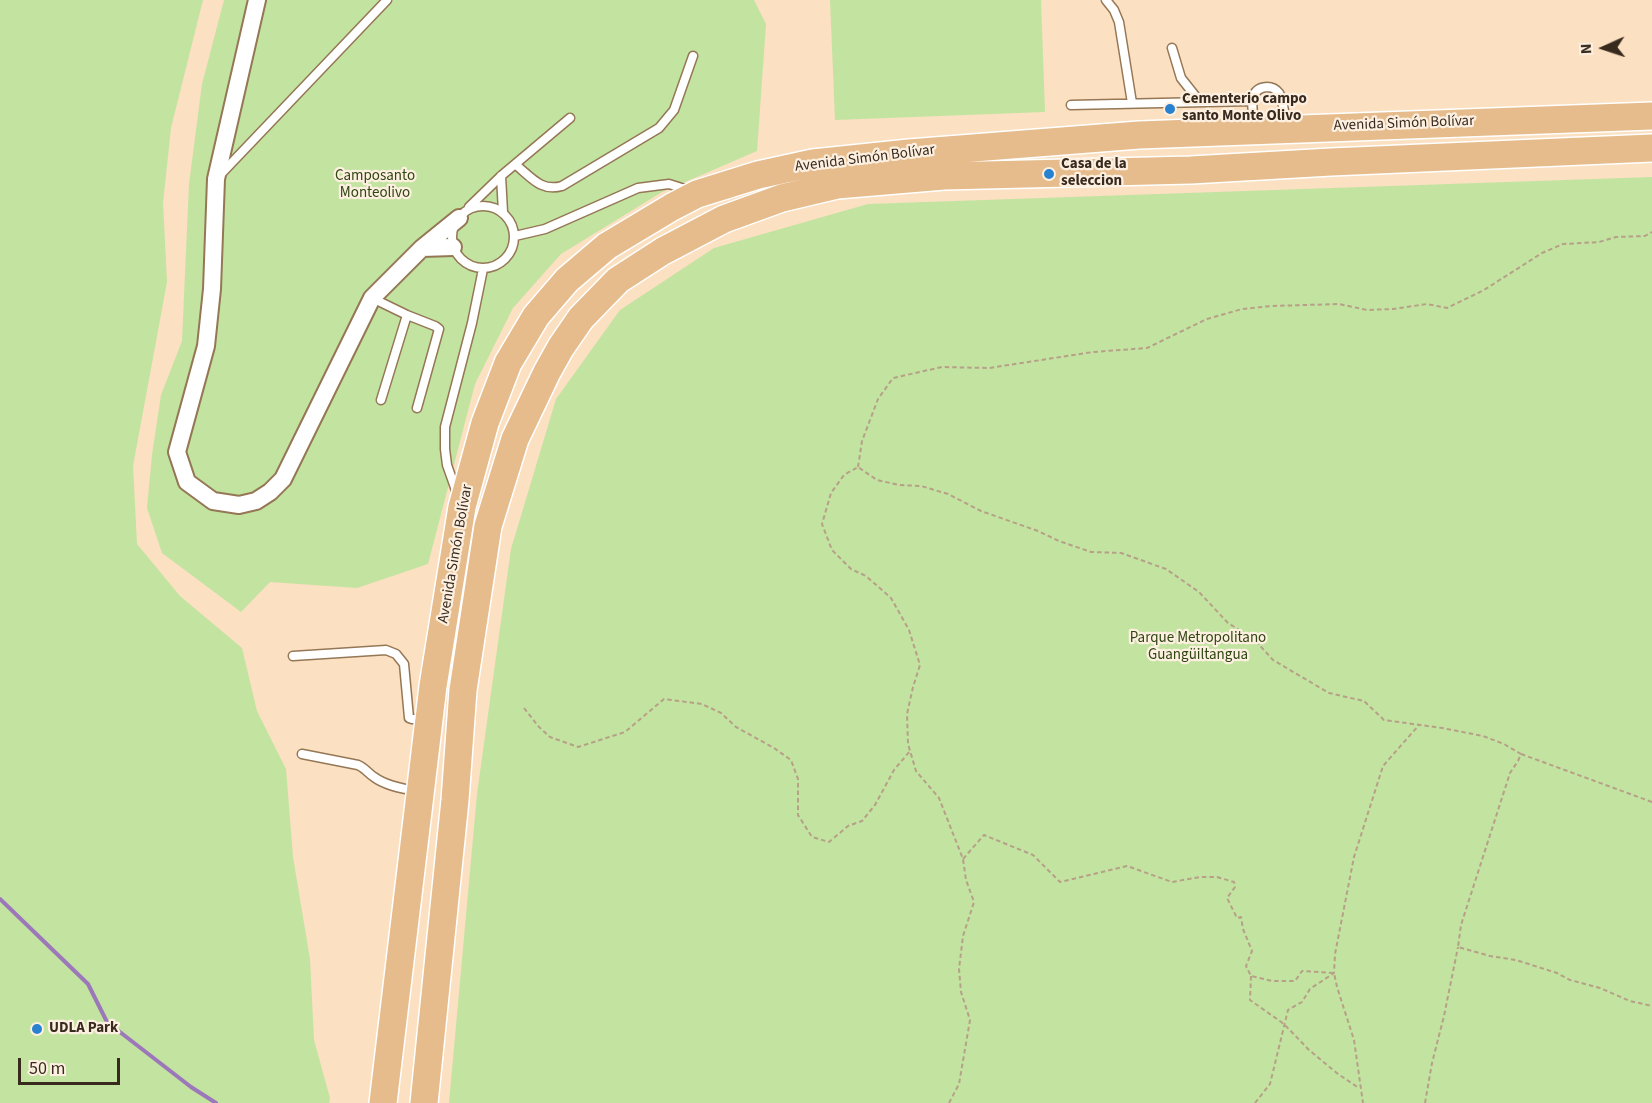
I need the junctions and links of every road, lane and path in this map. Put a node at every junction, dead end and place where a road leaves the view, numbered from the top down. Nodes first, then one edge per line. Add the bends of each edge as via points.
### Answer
1 (257, 0) edge
2 (387, 0) edge
3 (1106, 0) edge
4 (1172, 48) dead end
5 (693, 56) dead end
6 (1252, 101) junction
7 (1200, 102) junction
8 (1132, 103) junction
9 (1071, 105) dead end
10 (1652, 116) edge
11 (570, 118) dead end
12 (1328, 127) junction
13 (1287, 129) junction
14 (1256, 130) junction
15 (1652, 148) edge
16 (1331, 162) junction
17 (516, 165) junction
18 (501, 176) junction
19 (216, 179) junction
20 (697, 194) junction
21 (503, 212) junction
22 (462, 214) junction
23 (1652, 232) edge
24 (515, 236) junction
25 (453, 247) junction
26 (422, 248) junction
27 (483, 269) junction
28 (372, 298) junction
29 (407, 315) junction
30 (381, 400) dead end
31 (417, 408) dead end
32 (858, 467) junction
33 (462, 507) junction
34 (293, 656) dead end
35 (524, 708) dead end
36 (429, 719) junction
37 (1419, 725) junction
38 (910, 751) junction
39 (302, 754) dead end
40 (1521, 754) junction
41 (421, 792) junction
42 (1652, 802) edge
43 (963, 859) junction
44 (1458, 947) junction
45 (1334, 973) junction
46 (1251, 976) junction
47 (1652, 1006) edge
48 (1284, 1024) junction
49 (1361, 1089) junction
50 (383, 1103) edge
51 (424, 1103) edge
52 (949, 1103) edge
53 (1255, 1103) edge
54 (1363, 1103) edge
55 (1425, 1103) edge

1 - 19 street
2 - 19 lane
3 - 8 lane via 1119,22
4 - 7 lane via 1181,78
5 - 17 lane via 674,110 659,128 562,186 543,186
6 - 7 lane
6 - 13 lane via 1256,91 1274,88 1280,94
6 - 14 lane
7 - 8 lane
8 - 9 lane
10 - 12 highway, Avenida Simón Bolívar
11 - 17 lane
12 - 13 highway, Avenida Simón Bolívar
12 - 16 highway
13 - 14 highway, Avenida Simón Bolívar
14 - 20 highway, Avenida Simón Bolívar via 1139,135 813,163
15 - 16 highway, Avenida Simón Bolívar
16 - 51 highway, Avenida Simón Bolívar via 944,176 837,185 782,198 724,219 618,280 581,318 547,372 515,439 488,526 463,690
17 - 18 lane
18 - 21 lane
18 - 22 lane
19 - 28 street via 206,346 177,452 187,482 213,501 240,505 270,492 283,479
20 - 24 lane via 669,184 639,188 546,229
20 - 33 highway, Avenida Simón Bolívar via 608,246 567,280 536,316 508,363 485,423
21 - 22 lane via 486,206
21 - 24 lane
22 - 25 lane via 454,227
22 - 26 street
23 - 32 path via 1645,236 1563,244 1447,308 1427,304 1367,310 1340,304 1242,309 1207,319 1147,348 989,368 942,367 893,378 878,399 862,441
24 - 27 lane via 509,255
25 - 26 street
25 - 27 lane via 465,262
26 - 28 street
27 - 33 lane via 445,427 447,465
28 - 29 lane
29 - 30 lane
29 - 31 lane via 438,329
32 - 37 path via 877,480 948,494 981,511 1091,552 1121,553 1166,569 1199,592 1228,623 1254,639 1274,660 1329,693 1365,701 1384,720
32 - 38 path via 844,475 831,493 822,524 832,550 891,598 909,630 920,665 907,714
33 - 36 highway, Avenida Simón Bolívar
34 - 36 lane via 386,650 396,654 404,664 409,718
35 - 38 path via 550,736 578,747 625,732 664,699 702,704 722,713 736,728 791,760 798,779 798,814 812,837 829,842 848,826 862,821
36 - 41 highway, Avenida Simón Bolívar
37 - 40 path via 1483,736
37 - 45 path via 1383,766 1354,857
38 - 43 path via 916,771 939,798
39 - 41 lane via 358,765 385,783
40 - 42 path
40 - 44 path via 1506,783 1461,925
41 - 50 highway, Avenida Simón Bolívar
43 - 46 path via 984,835 1034,855 1060,882 1127,866 1172,882 1200,877 1234,882 1227,898 1237,918 1241,917 1252,951 1246,966
43 - 52 path via 974,902 963,936 959,969 970,1020 960,1084
44 - 47 path via 1516,960
44 - 55 path
45 - 46 path via 1302,971 1294,981
45 - 48 path via 1288,1010
45 - 49 path via 1354,1040
46 - 48 path via 1250,1000
48 - 49 path via 1309,1050
48 - 53 path via 1270,1084
49 - 54 path

